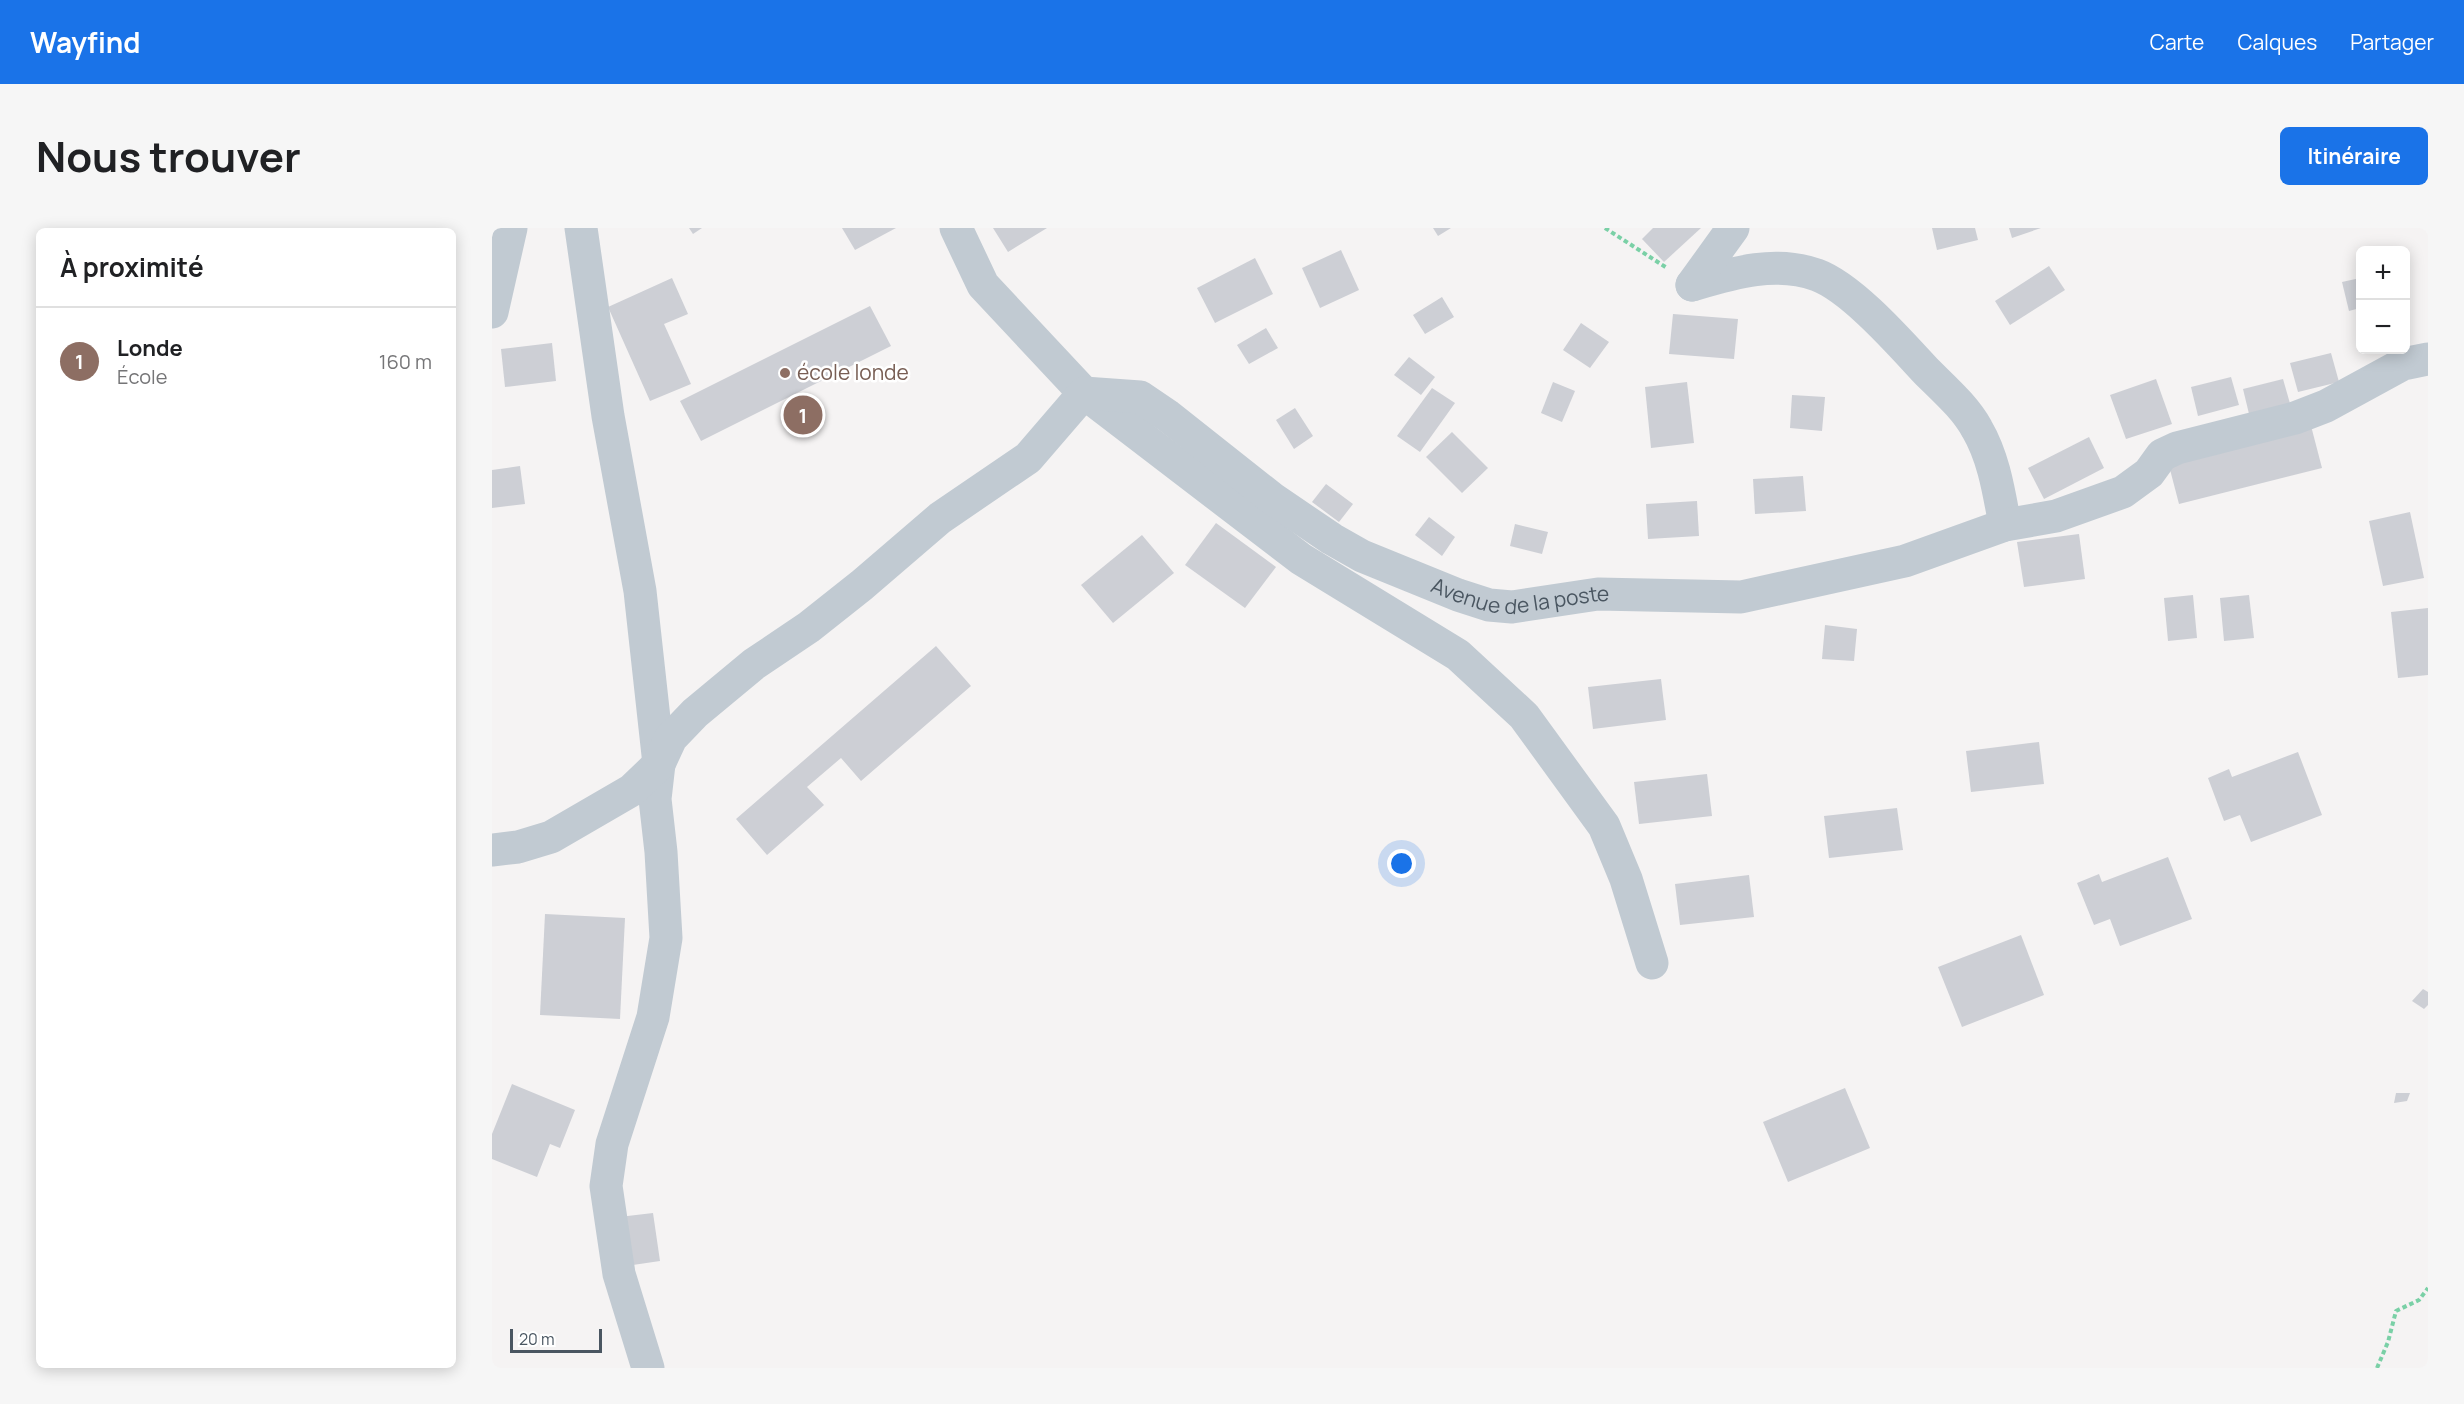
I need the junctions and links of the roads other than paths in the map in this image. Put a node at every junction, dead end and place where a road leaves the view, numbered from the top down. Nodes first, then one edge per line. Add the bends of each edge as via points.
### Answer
1 (511, 228) edge
2 (581, 228) edge
3 (956, 228) edge
4 (1733, 228) edge
5 (492, 312) edge
6 (2428, 359) edge
7 (1084, 393) junction
8 (2005, 525) junction
9 (659, 764) junction
10 (492, 850) edge
11 (1652, 963) dead end
12 (648, 1368) edge

1 - 5 street
2 - 9 street via 608,416 640,591
3 - 7 street via 983,285
4 - 8 street via 1692,285 1750,270 1780,267 1817,275 1840,287 1892,334 1977,429 1996,475
6 - 8 street, Avenue de la poste via 2403,364 2326,406 2295,418 2176,448 2162,455 2149,473 2123,492 2056,516
7 - 8 street, Avenue de la poste via 1140,397 1332,539 1362,555 1489,605 1512,607 1598,594 1742,597 1905,561
7 - 9 street via 1028,458 940,519 809,627 754,663 695,713 670,738
7 - 11 street via 1301,559 1458,655 1524,716 1604,826 1626,879
9 - 10 street via 632,790 551,837
9 - 12 street via 655,799 666,938 653,1017 612,1144 606,1186 619,1275

